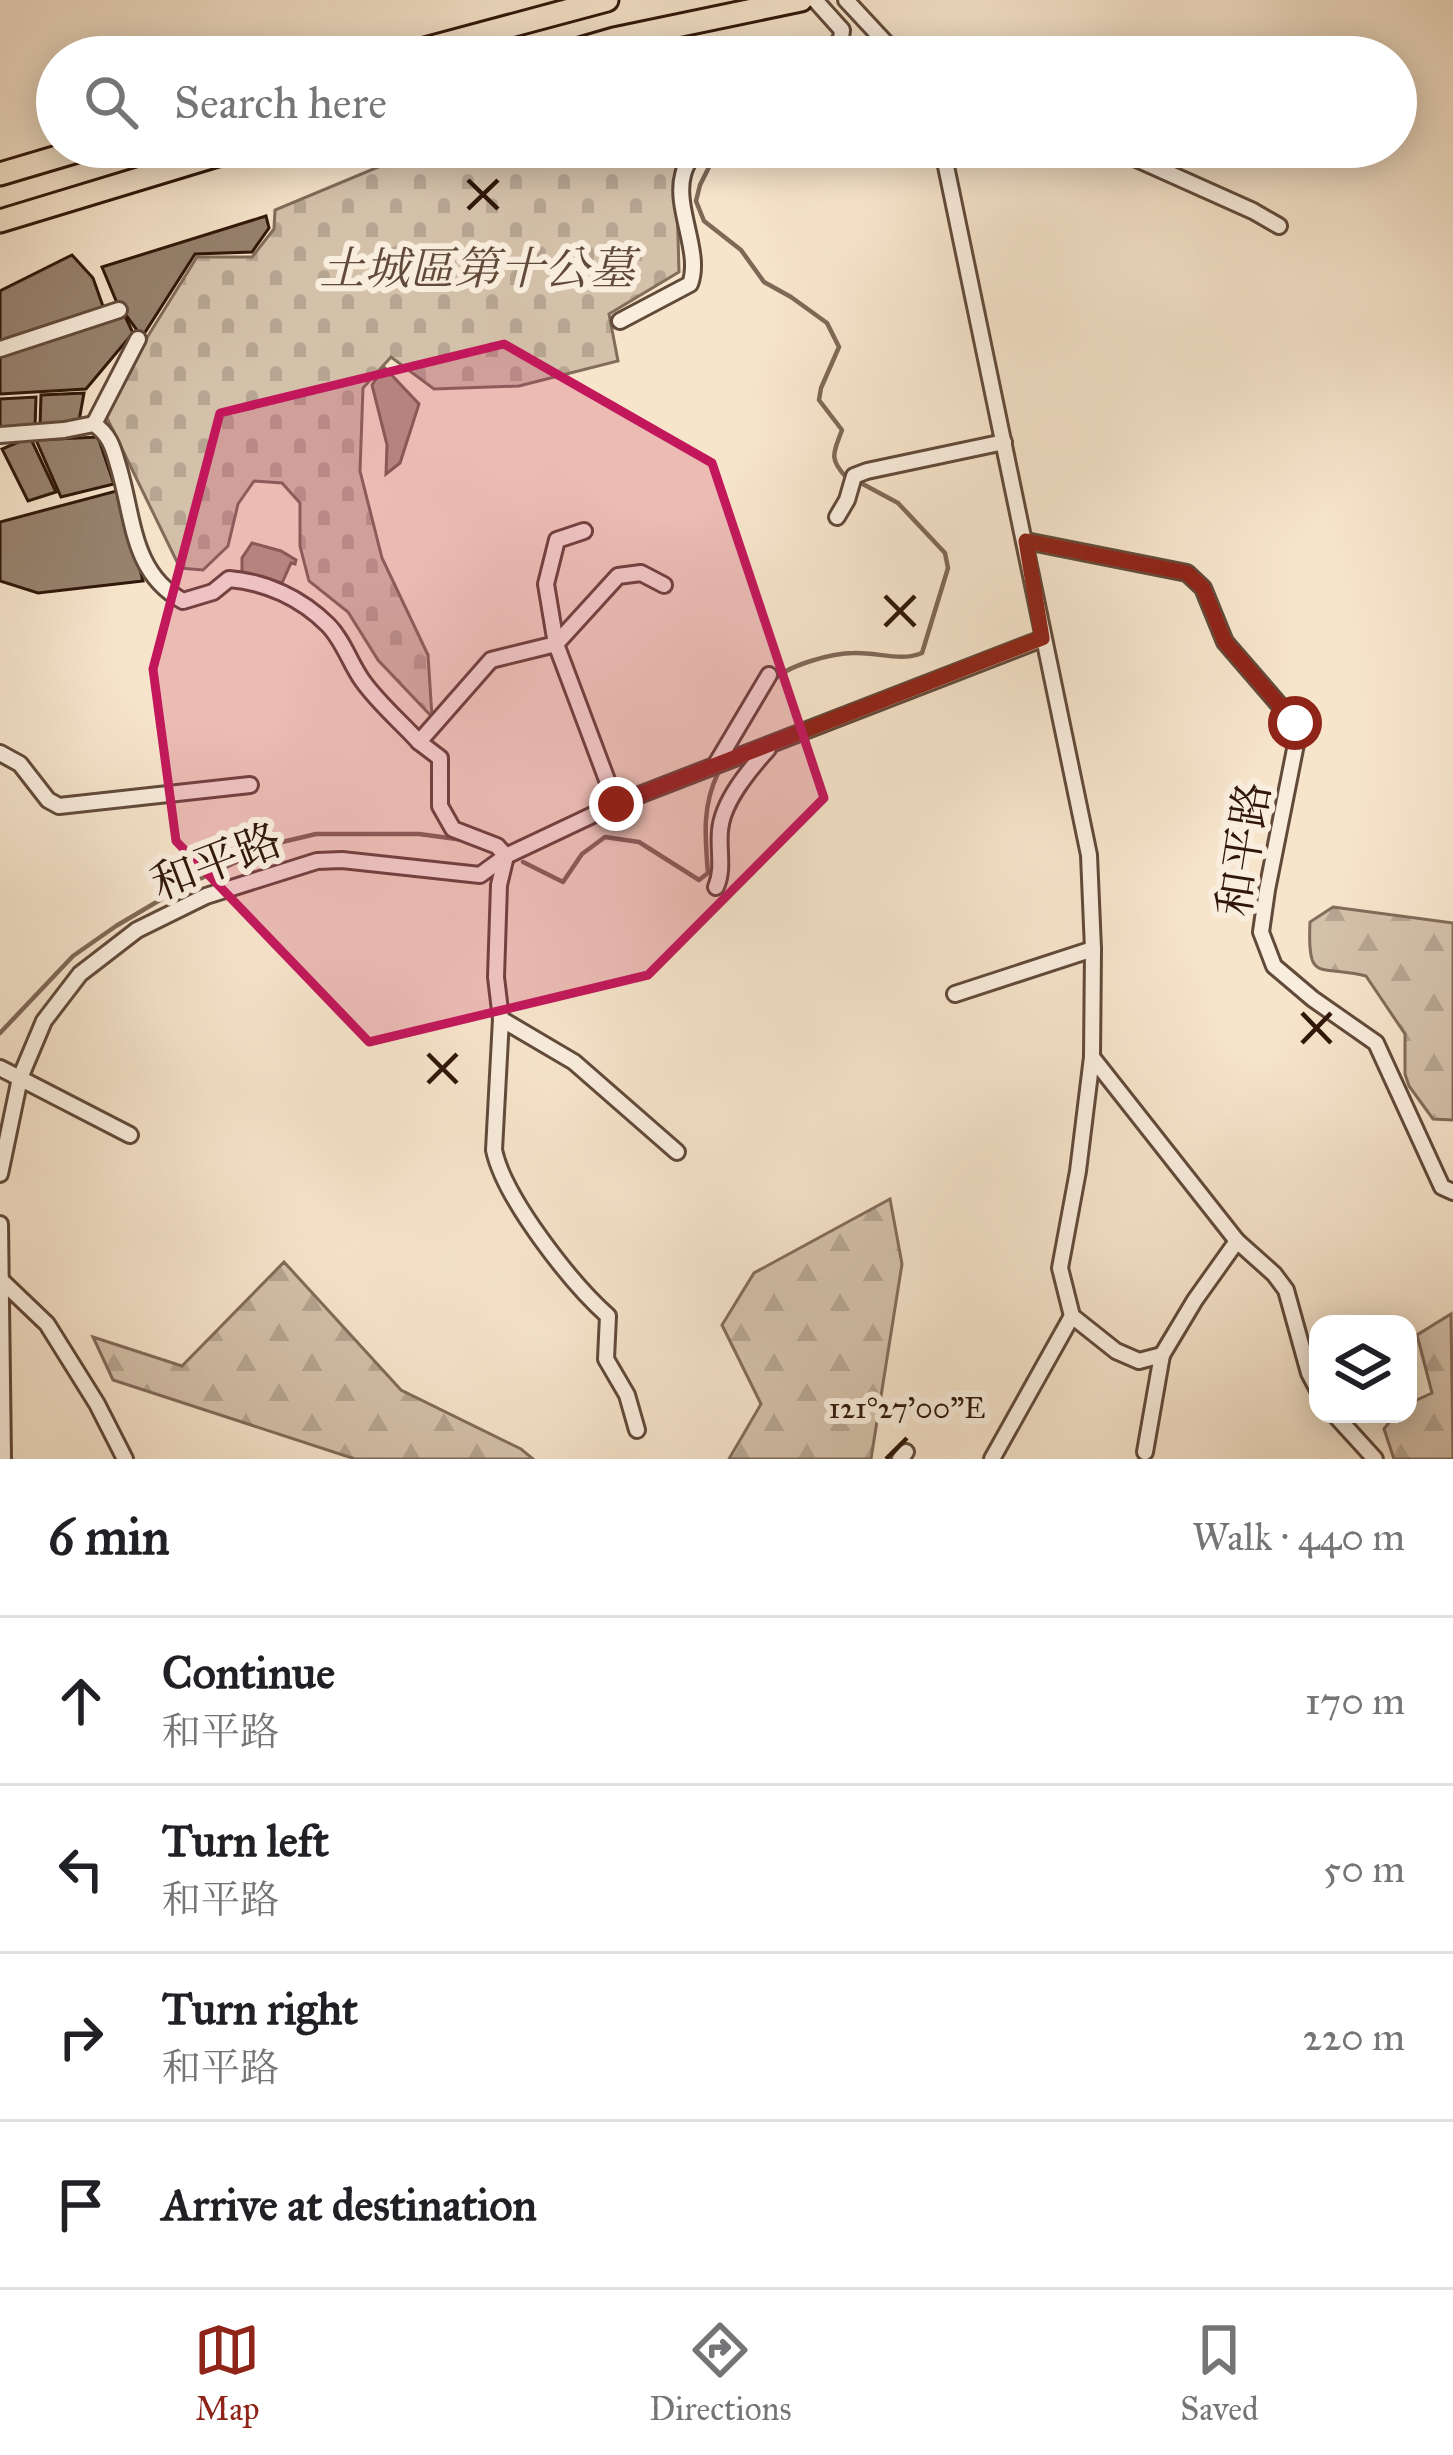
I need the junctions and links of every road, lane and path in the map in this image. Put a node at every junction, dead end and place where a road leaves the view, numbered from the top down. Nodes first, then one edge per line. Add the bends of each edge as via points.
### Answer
1 (607, 0) edge
2 (815, 0) edge
3 (846, 0) edge
4 (795, 1) edge
5 (472, 36) edge
6 (628, 36) edge
7 (841, 36) edge
8 (879, 36) edge
9 (36, 163) edge
10 (175, 168) edge
11 (686, 168) edge
12 (946, 168) edge
13 (1157, 168) edge
14 (0, 173) edge
15 (0, 221) edge
16 (1279, 226) dead end
17 (119, 310) dead end
18 (620, 321) dead end
19 (138, 339) dead end
20 (0, 349) edge
21 (94, 424) junction
22 (0, 435) edge
23 (1004, 442) junction
24 (837, 518) dead end
25 (584, 531) dead end
26 (1026, 541) junction
27 (664, 585) dead end
28 (1042, 638) junction
29 (556, 644) junction
30 (769, 675) dead end
31 (419, 742) junction
32 (771, 745) junction
33 (0, 753) edge
34 (716, 764) junction
35 (250, 784) dead end
36 (616, 804) junction
37 (506, 856) junction
38 (716, 887) dead end
39 (1093, 949) junction
40 (955, 994) dead end
41 (501, 1018) junction
42 (1092, 1057) junction
43 (0, 1068) edge
44 (20, 1078) junction
45 (130, 1135) dead end
46 (677, 1152) dead end
47 (0, 1174) edge
48 (1453, 1192) edge
49 (0, 1224) edge
50 (1237, 1240) junction
51 (1, 1280) edge
52 (1072, 1316) junction
53 (1162, 1355) junction
54 (1309, 1373) edge
55 (1342, 1423) edge
56 (637, 1430) dead end
57 (1145, 1453) dead end
58 (3, 1459) edge
59 (125, 1459) edge
60 (992, 1459) edge
61 (1375, 1459) edge

1 - 5 highway
2 - 7 street
3 - 8 street
4 - 6 highway
9 - 14 highway
10 - 15 highway
11 - 18 street via 690,284
12 - 23 street
13 - 16 street
17 - 20 street
19 - 21 street
21 - 22 street
21 - 31 street via 111,440 144,563 162,590 183,601 236,580 291,597 330,626 364,683
23 - 24 street via 854,476
23 - 26 street
25 - 29 street via 557,540 547,584
26 - 28 street
26 - 48 street, 和平路 via 1187,573 1203,588 1225,642 1295,723 1262,932 1274,966 1376,1043 1442,1187
27 - 29 street via 641,573 618,576
28 - 32 street, 和平路
28 - 39 street via 1089,855
29 - 31 street via 491,660
29 - 36 street
30 - 34 street
31 - 37 street via 440,758 440,806 454,830
32 - 34 street, 和平路
32 - 38 street via 727,807
33 - 35 street via 59,806
34 - 36 street, 和平路
36 - 37 street, 和平路
37 - 41 street via 496,977
37 - 44 street, 和平路 via 480,875 317,861 206,896 137,930 80,974 44,1021
39 - 40 street
39 - 42 street
41 - 46 street via 574,1062
41 - 56 street via 498,1169 556,1258 608,1316 606,1359
42 - 50 street
42 - 52 street via 1060,1268
43 - 44 street
44 - 45 street
44 - 47 street, 和平路
49 - 51 street
50 - 53 street
50 - 54 street via 1286,1290
51 - 58 street
51 - 59 street via 47,1324
52 - 53 street via 1139,1361
52 - 60 street
53 - 57 street
55 - 61 street

